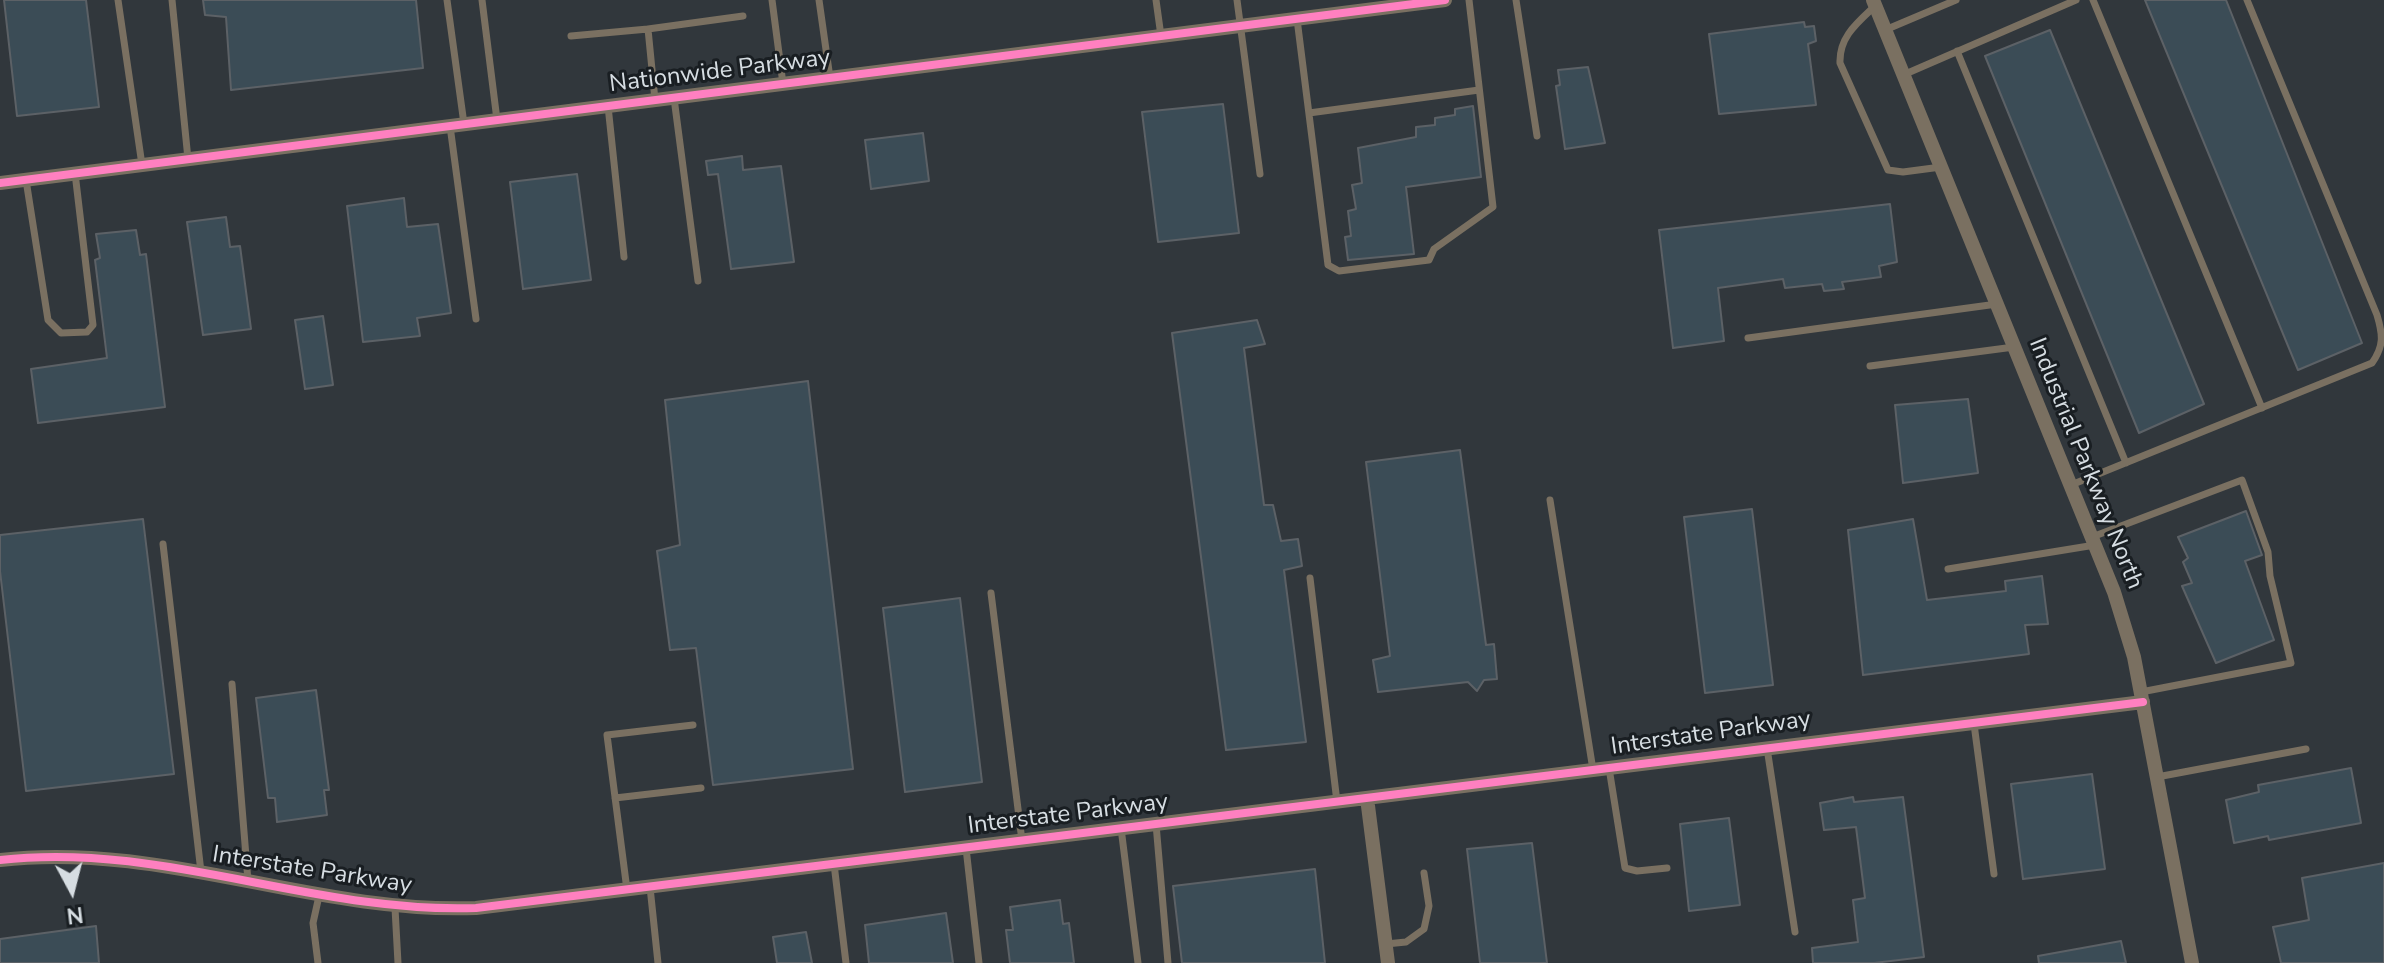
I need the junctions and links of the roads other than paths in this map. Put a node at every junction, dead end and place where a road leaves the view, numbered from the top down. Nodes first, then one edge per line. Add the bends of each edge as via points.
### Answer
1 (118, 0) edge
2 (172, 0) edge
3 (447, 0) edge
4 (482, 0) edge
5 (772, 0) edge
6 (819, 0) edge
7 (1156, 0) edge
8 (1237, 0) edge
9 (1445, 0) edge
10 (1469, 0) edge
11 (1516, 0) edge
12 (1956, 0) edge
13 (2076, 0) edge
14 (2093, 0) edge
15 (2247, 0) edge
16 (1424, 1) edge
17 (1874, 3) edge
18 (743, 16) dead end
19 (1297, 19) junction
20 (1242, 26) junction
21 (648, 29) junction
22 (1885, 30) junction
23 (571, 36) dead end
24 (1161, 36) junction
25 (1957, 51) junction
26 (1903, 75) junction
27 (830, 78) junction
28 (783, 84) junction
29 (1479, 90) junction
30 (674, 98) junction
31 (655, 100) junction
32 (608, 106) junction
33 (1309, 113) junction
34 (497, 120) junction
35 (457, 125) junction
36 (1537, 136) dead end
37 (188, 159) junction
38 (142, 165) junction
39 (1941, 167) junction
40 (75, 173) junction
41 (1260, 174) dead end
42 (26, 180) junction
43 (0, 183) edge
44 (624, 257) dead end
45 (698, 281) dead end
46 (1997, 304) junction
47 (476, 319) dead end
48 (1748, 338) dead end
49 (2014, 347) junction
50 (1870, 366) dead end
51 (2262, 408) junction
52 (2126, 463) junction
53 (2071, 485) junction
54 (1550, 500) dead end
55 (2094, 541) junction
56 (163, 544) dead end
57 (1948, 569) dead end
58 (1310, 578) dead end
59 (991, 593) dead end
60 (232, 684) dead end
61 (2142, 697) junction
62 (1974, 722) junction
63 (693, 725) dead end
64 (1766, 746) junction
65 (2306, 749) dead end
66 (1609, 768) junction
67 (1593, 770) junction
68 (2157, 777) junction
69 (701, 788) dead end
70 (615, 798) junction
71 (1367, 798) junction
72 (1337, 802) junction
73 (1156, 824) junction
74 (1121, 828) junction
75 (1022, 841) junction
76 (966, 848) junction
77 (0, 860) edge
78 (834, 864) junction
79 (1667, 868) dead end
80 (201, 872) junction
81 (1424, 873) dead end
82 (1994, 874) dead end
83 (248, 882) junction
84 (650, 887) junction
85 (627, 890) junction
86 (319, 896) junction
87 (395, 908) junction
88 (1795, 932) dead end
89 (1386, 944) junction
90 (318, 963) edge
91 (398, 963) edge
92 (658, 963) edge
93 (846, 963) edge
94 (979, 963) edge
95 (1138, 963) edge
96 (1168, 963) edge
97 (1388, 963) edge
98 (2192, 963) edge

1 - 38 lane
2 - 37 lane
3 - 35 lane
4 - 34 lane
5 - 28 lane
6 - 27 lane
7 - 24 lane
8 - 20 lane
9 - 16 street, Nationwide Parkway
10 - 29 lane
11 - 36 lane
12 - 22 lane
13 - 25 lane
14 - 51 lane
15 - 51 lane via 2383,335 2372,363
16 - 19 street, Nationwide Parkway
17 - 22 street, Industrial Parkway North
17 - 39 lane via 1846,37 1840,63 1888,170
18 - 21 lane
19 - 20 street, Nationwide Parkway
19 - 33 lane
20 - 24 street, Nationwide Parkway
20 - 41 lane
21 - 23 lane
21 - 31 lane
22 - 26 street, Industrial Parkway North
24 - 27 street, Nationwide Parkway
25 - 26 lane
25 - 52 lane
26 - 39 street, Industrial Parkway North
27 - 28 street, Nationwide Parkway
28 - 30 street, Nationwide Parkway
29 - 33 lane
29 - 33 lane via 1493,207 1434,249 1429,260 1339,271 1328,265
30 - 31 street, Nationwide Parkway
30 - 45 lane
31 - 32 street, Nationwide Parkway
32 - 34 street, Nationwide Parkway
32 - 44 lane
34 - 35 street, Nationwide Parkway
35 - 37 street, Nationwide Parkway
35 - 47 lane
37 - 38 street, Nationwide Parkway
38 - 40 street, Nationwide Parkway
39 - 46 street, Industrial Parkway North
40 - 42 street, Nationwide Parkway
40 - 42 lane via 93,325 87,332 61,333 48,320
42 - 43 street, Nationwide Parkway
46 - 48 lane
46 - 49 street, Industrial Parkway North
49 - 50 lane
49 - 53 street, Industrial Parkway North
51 - 52 lane
52 - 53 lane
53 - 55 street, Industrial Parkway North
54 - 67 lane
55 - 57 lane
55 - 61 street, Industrial Parkway North via 2114,592
55 - 61 lane via 2242,480 2268,552 2291,663
56 - 80 lane
58 - 72 lane
59 - 75 lane
60 - 83 lane
61 - 62 street, Interstate Parkway
61 - 68 street, Industrial Parkway North
62 - 64 street, Interstate Parkway
62 - 82 lane
63 - 70 lane via 607,735
64 - 66 street, Interstate Parkway
64 - 88 lane
65 - 68 lane
66 - 67 street, Interstate Parkway
66 - 79 lane via 1625,868
67 - 71 street, Interstate Parkway
68 - 98 street, Industrial Parkway North
69 - 70 lane
70 - 85 lane
71 - 72 street, Interstate Parkway
71 - 89 street
72 - 73 street, Interstate Parkway
73 - 74 street, Interstate Parkway
73 - 96 lane
74 - 75 street, Interstate Parkway
74 - 95 lane
75 - 76 street, Interstate Parkway
76 - 78 street, Interstate Parkway
76 - 94 lane
77 - 80 street, Interstate Parkway via 105,858
78 - 84 street, Interstate Parkway
78 - 93 lane
80 - 83 street, Interstate Parkway
81 - 89 lane via 1429,906 1424,929 1406,942
83 - 86 street, Interstate Parkway
84 - 85 street, Interstate Parkway
84 - 92 lane
85 - 87 street, Interstate Parkway via 476,908
86 - 87 street, Interstate Parkway
86 - 90 lane via 313,923
87 - 91 lane
89 - 97 street

